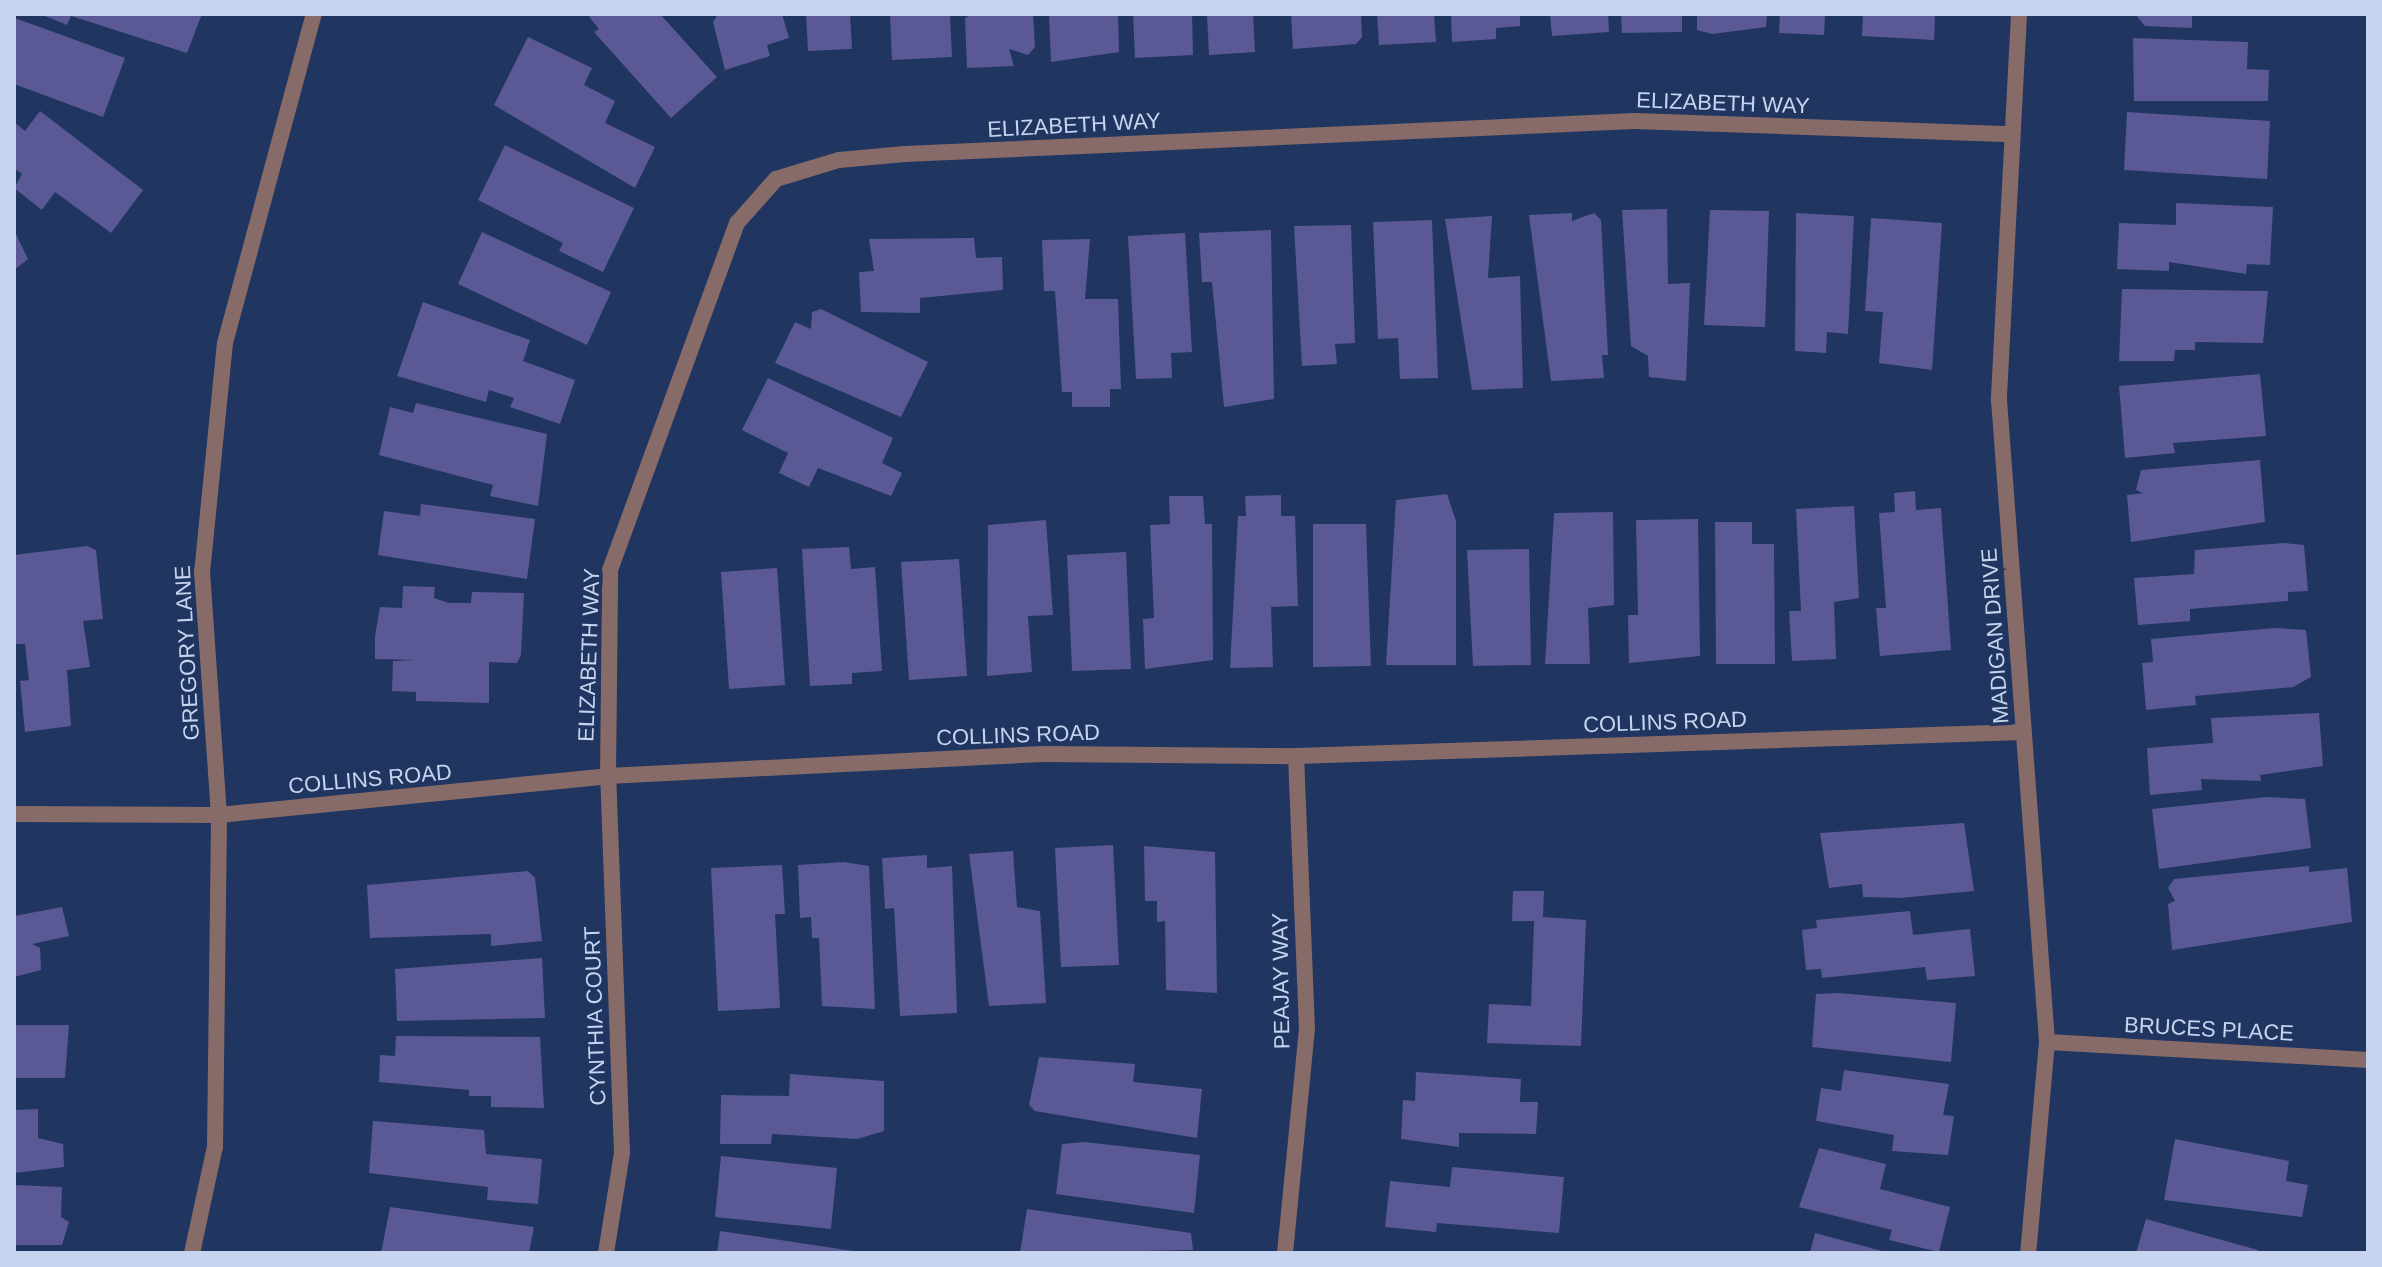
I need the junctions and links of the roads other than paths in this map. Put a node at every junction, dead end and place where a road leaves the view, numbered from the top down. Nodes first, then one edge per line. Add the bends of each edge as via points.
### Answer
1 (314, 14) edge
2 (2019, 14) edge
3 (2011, 134) junction
4 (2024, 732) junction
5 (1296, 756) junction
6 (608, 776) junction
7 (14, 814) edge
8 (219, 815) junction
9 (2047, 1042) junction
10 (2368, 1060) edge
11 (192, 1253) edge
12 (606, 1253) edge
13 (1285, 1253) edge
14 (2028, 1253) edge

1 - 8 street, GREGORY LANE via 225,343 202,573
2 - 3 street, MADIGAN DRIVE
3 - 4 street, MADIGAN DRIVE via 1999,400
3 - 6 street, ELIZABETH WAY via 1634,121 905,154 839,160 776,179 737,223 610,570
4 - 5 street, COLLINS ROAD
4 - 9 street, MADIGAN DRIVE
5 - 6 street, COLLINS ROAD via 1043,754
5 - 13 street, PEAJAY WAY via 1307,1029
6 - 8 street, COLLINS ROAD
6 - 12 street, CYNTHIA COURT via 622,1153
7 - 8 street, COLLINS ROAD
8 - 11 street, GREGORY LANE via 215,1147
9 - 10 street, BRUCES PLACE
9 - 14 street, MADIGAN DRIVE

